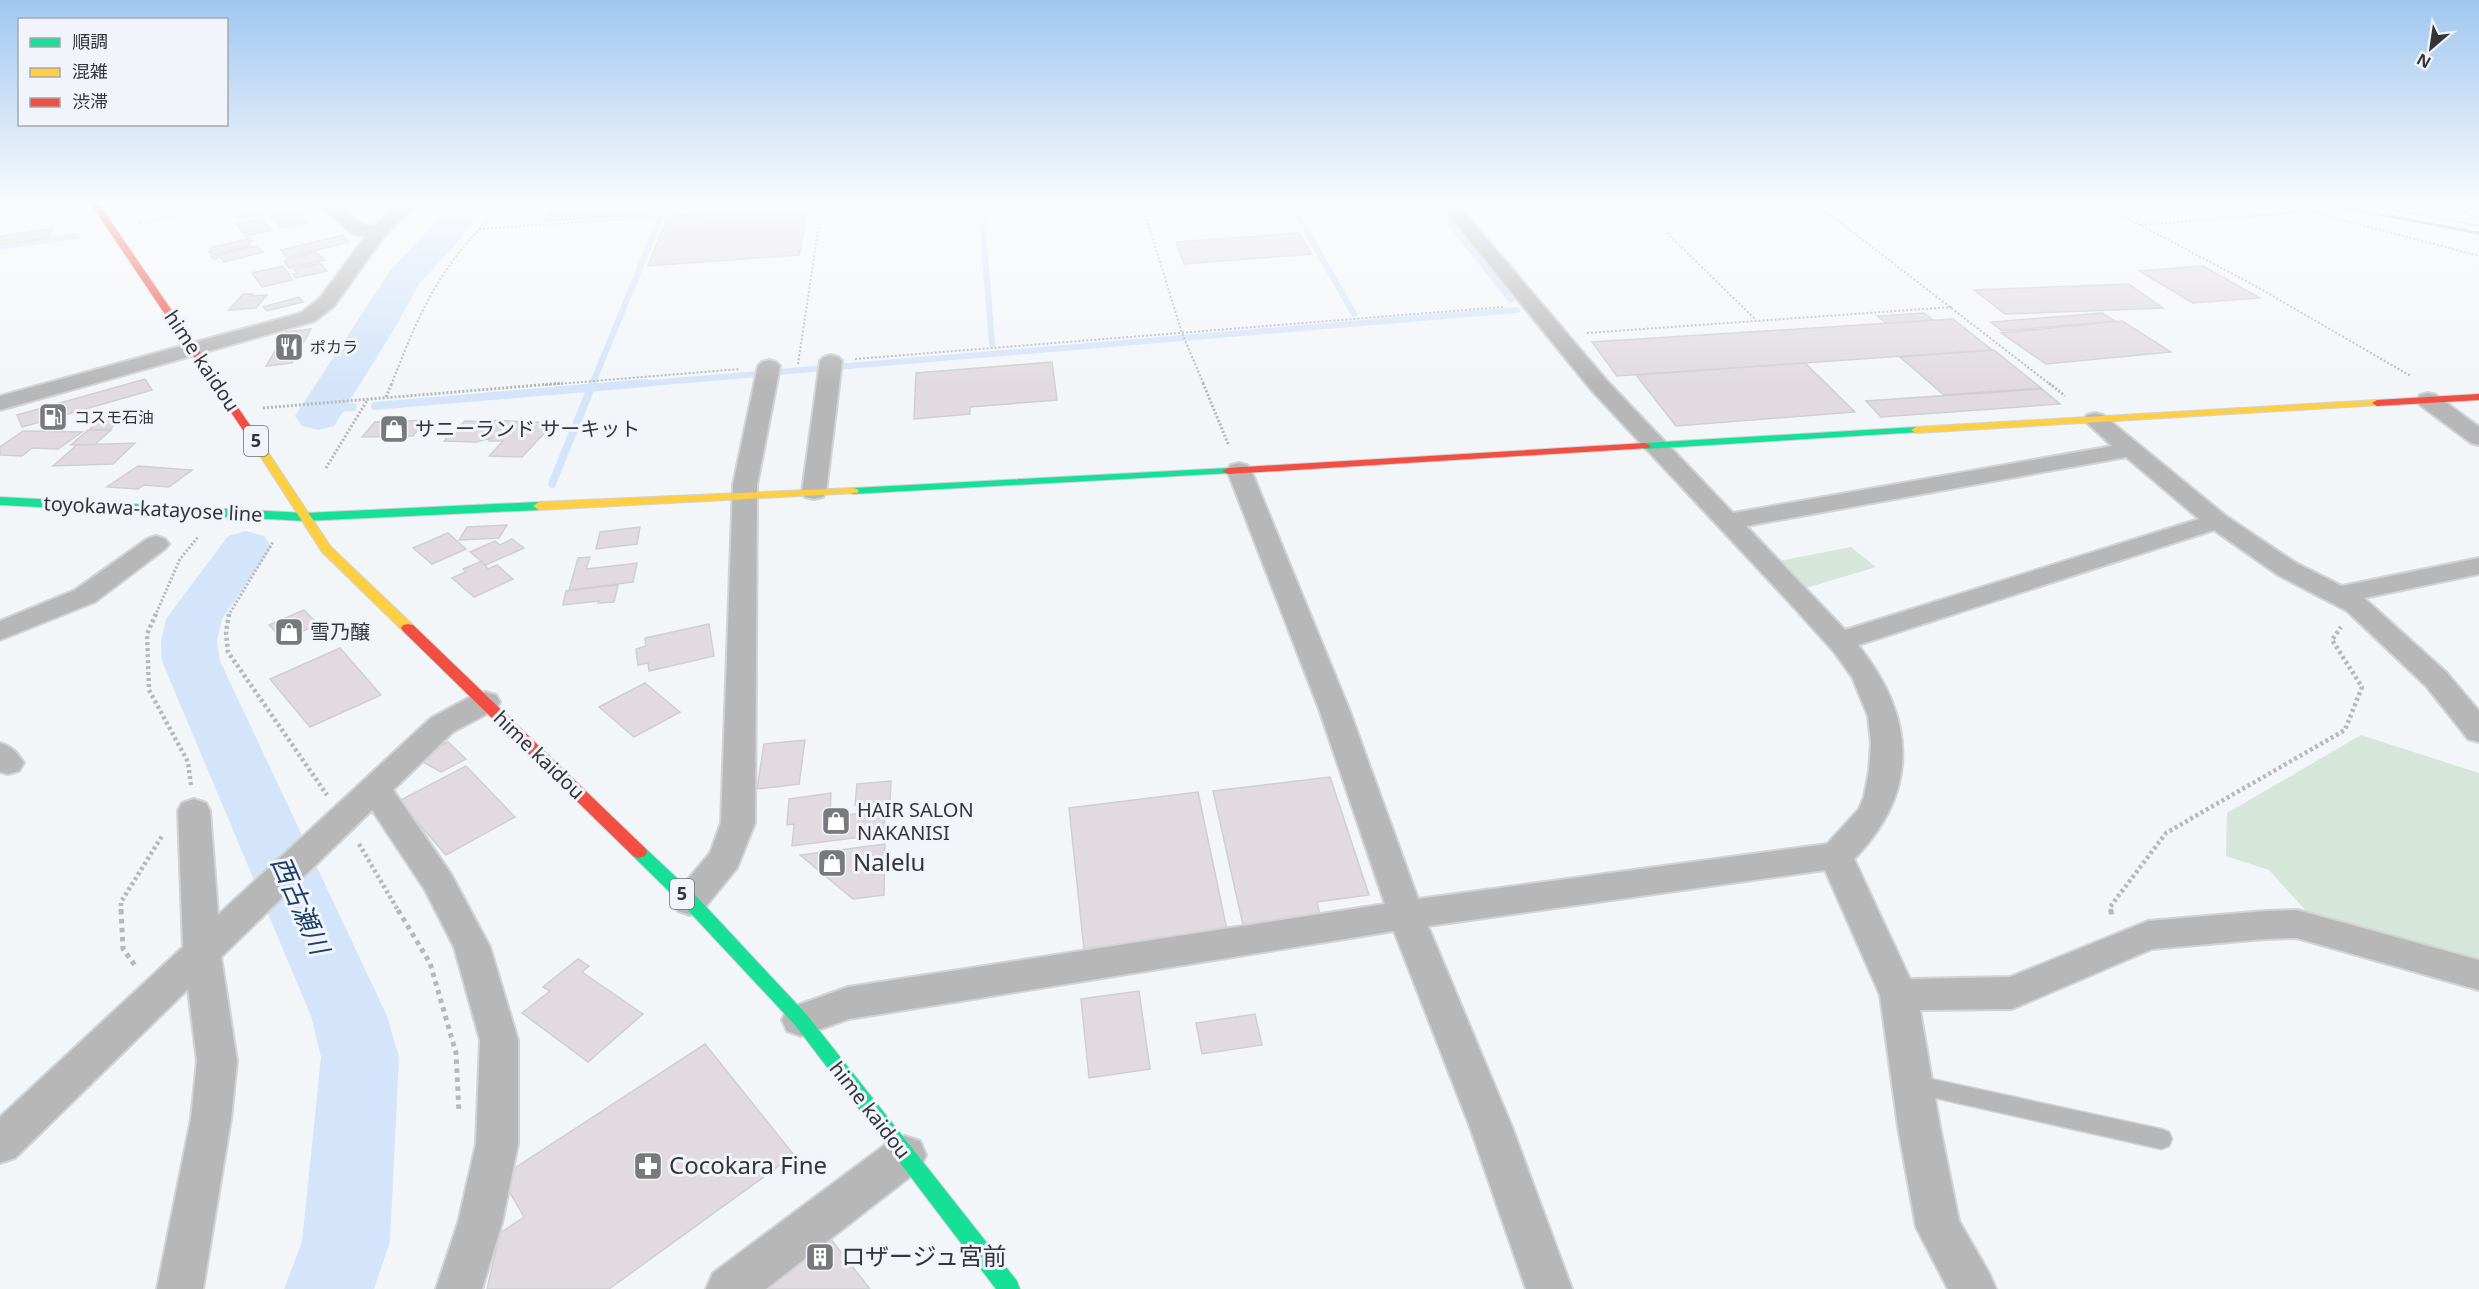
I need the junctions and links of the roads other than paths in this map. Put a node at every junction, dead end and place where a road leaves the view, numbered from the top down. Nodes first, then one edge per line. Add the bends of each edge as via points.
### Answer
1 (136, 264) edge
2 (355, 264) edge
3 (1497, 264) edge
4 (195, 349) junction
5 (831, 362) road end
6 (769, 366) road end
7 (2479, 397) edge
8 (2439, 399) junction
9 (0, 403) edge
10 (2095, 420) junction
11 (2479, 438) edge
12 (1653, 445) junction
13 (2132, 449) junction
14 (1239, 470) junction
15 (814, 492) junction
16 (744, 496) junction
17 (0, 501) edge
18 (305, 517) junction
19 (1729, 521) junction
20 (2217, 521) junction
21 (156, 544) dead end
22 (2479, 566) edge
23 (2348, 600) junction
24 (0, 631) edge
25 (1840, 640) junction
26 (485, 702) junction
27 (2479, 732) edge
28 (375, 789) junction
29 (194, 812) road end
30 (1836, 856) junction
31 (690, 901) junction
32 (1407, 915) junction
33 (209, 946) junction
34 (2479, 975) edge
35 (1899, 995) junction
36 (801, 1020) junction
37 (1913, 1084) junction
38 (2160, 1138) dead end
39 (0, 1144) edge
40 (905, 1155) junction
41 (180, 1289) edge
42 (459, 1289) edge
43 (729, 1289) edge
44 (1009, 1289) edge
45 (1549, 1289) edge
46 (1973, 1289) edge

1 - 4 main road, hime kaidou / 5
2 - 4 street via 327,302 308,317
3 - 12 street
4 - 9 street
4 - 18 main road, hime kaidou / 5
5 - 15 street
6 - 16 street
7 - 8 main road, toyokawa-katayose line
8 - 10 main road, toyokawa-katayose line
8 - 11 street
10 - 12 main road, toyokawa-katayose line
10 - 13 street
12 - 14 main road, toyokawa-katayose line
12 - 19 street
13 - 19 street
13 - 20 street
14 - 15 main road, toyokawa-katayose line
14 - 32 street via 1334,709
15 - 16 main road, toyokawa-katayose line
16 - 18 main road, toyokawa-katayose line
16 - 31 street via 738,823 724,860
17 - 18 main road, toyokawa-katayose line
18 - 26 main road, hime kaidou / 5 via 326,549
19 - 25 street
20 - 23 street via 2287,569
20 - 25 street
21 - 24 street via 85,596
22 - 23 street
23 - 27 street via 2436,679
25 - 30 street via 1880,706 1887,753 1877,806 1863,830
26 - 28 street via 442,725
26 - 31 main road, hime kaidou / 5
28 - 33 street
28 - 42 street via 439,883 472,948 499,1040 497,1144 480,1223
29 - 33 street
30 - 32 street
30 - 35 street
31 - 36 main road, hime kaidou / 5
32 - 36 street via 848,1003
32 - 45 street via 1491,1127
33 - 39 street
33 - 41 street via 217,1061 211,1119
34 - 35 street via 2297,924 2148,935 2012,993
35 - 37 street
36 - 40 main road, hime kaidou / 5
37 - 38 lane
37 - 46 street via 1938,1227
40 - 43 street
40 - 44 main road, hime kaidou / 5

